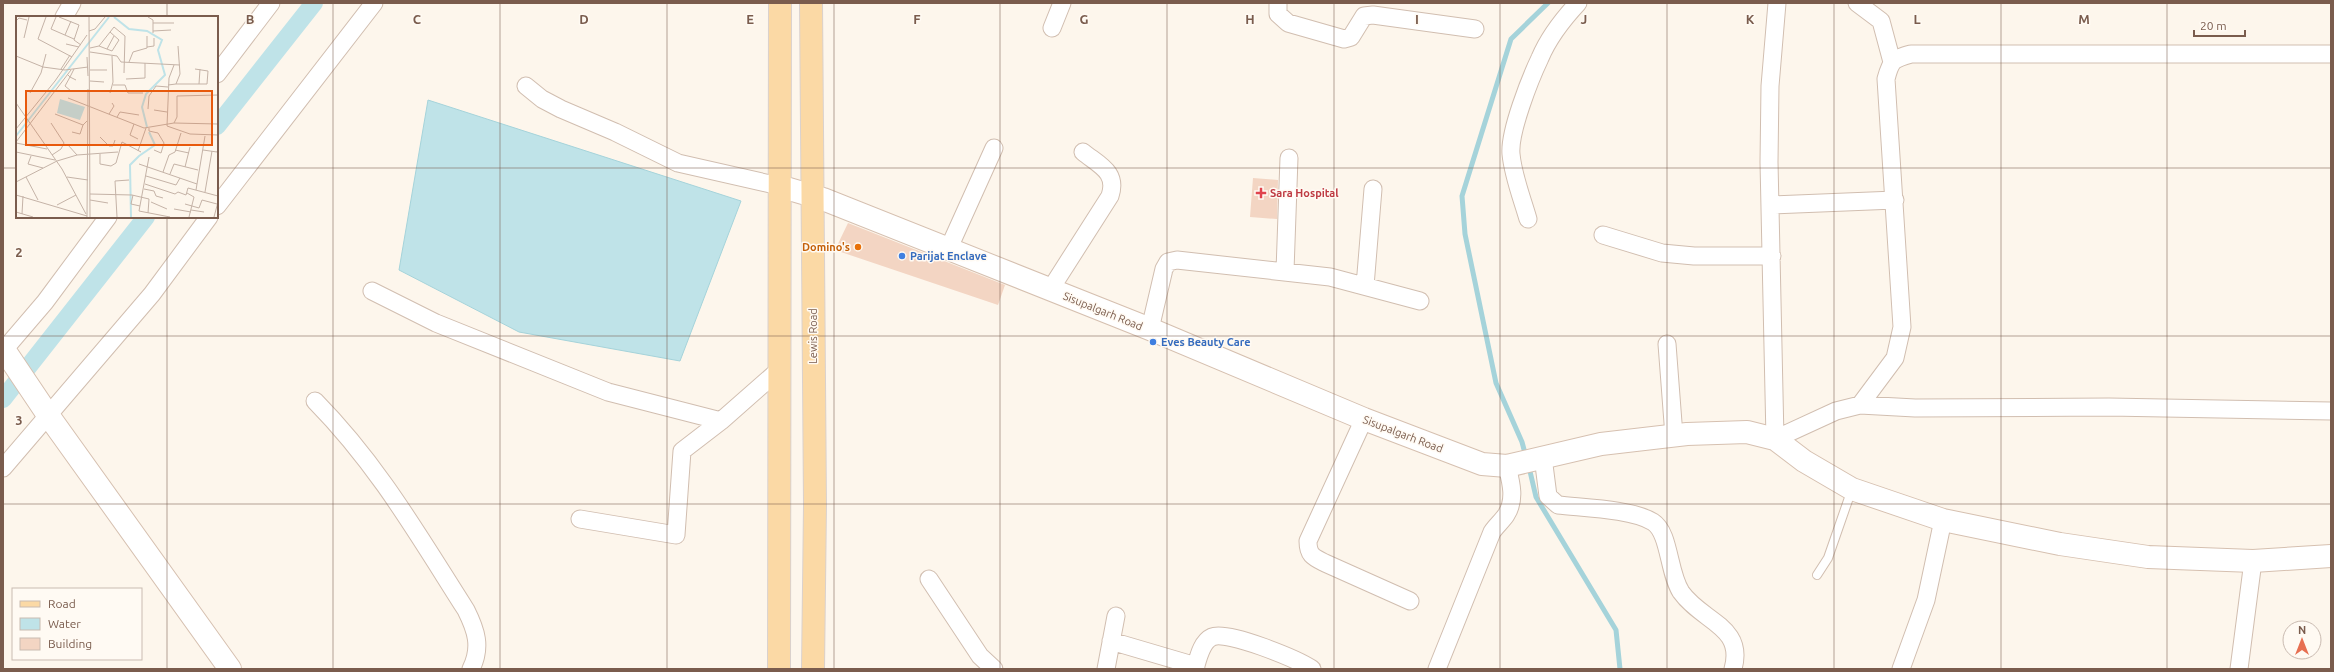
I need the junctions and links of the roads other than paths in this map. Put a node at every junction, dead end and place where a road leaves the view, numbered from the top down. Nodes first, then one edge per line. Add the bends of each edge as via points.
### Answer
1 (72, 3) edge
2 (271, 3) edge
3 (374, 3) edge
4 (780, 3) edge
5 (811, 3) edge
6 (1062, 3) edge
7 (1278, 3) edge
8 (1578, 3) edge
9 (1777, 3) edge
10 (1857, 3) edge
11 (65, 16) edge
12 (1052, 28) dead end
13 (1475, 29) dead end
14 (2331, 54) edge
15 (1892, 62) junction
16 (218, 73) edge
17 (526, 86) dead end
18 (994, 148) dead end
19 (1083, 152) dead end
20 (1289, 158) dead end
21 (779, 186) junction
22 (1373, 189) dead end
23 (812, 196) junction
24 (1896, 200) junction
25 (218, 205) edge
26 (1770, 205) junction
27 (107, 218) edge
28 (207, 218) edge
29 (1528, 219) dead end
30 (1603, 235) dead end
31 (948, 250) junction
32 (1772, 256) junction
33 (1285, 271) junction
34 (1365, 286) junction
35 (1050, 290) junction
36 (372, 291) dead end
37 (1420, 301) dead end
38 (1150, 329) junction
39 (1667, 344) dead end
40 (5, 352) edge
41 (779, 370) junction
42 (315, 401) dead end
43 (1860, 405) junction
44 (43, 407) junction
45 (2331, 411) edge
46 (1364, 419) junction
47 (721, 421) junction
48 (1674, 436) junction
49 (1775, 439) junction
50 (1526, 461) junction
51 (3, 468) edge
52 (1852, 489) junction
53 (580, 519) dead end
54 (1943, 520) junction
55 (2331, 556) edge
56 (2253, 561) junction
57 (1817, 575) dead end
58 (929, 579) dead end
59 (1410, 601) dead end
60 (1116, 616) dead end
61 (1111, 641) junction
62 (1195, 667) edge
63 (230, 669) edge
64 (471, 669) edge
65 (779, 669) edge
66 (813, 669) edge
67 (994, 669) edge
68 (1106, 669) edge
69 (1312, 669) edge
70 (1437, 669) edge
71 (1733, 669) edge
72 (1901, 669) edge
73 (2239, 669) edge

1 - 11 street
2 - 16 street
3 - 25 street
4 - 21 main road
5 - 23 main road, Lewis Road
6 - 12 street
7 - 13 street via 1278,14 1288,23 1344,38 1352,37 1364,16 1373,15
8 - 29 street via 1540,57 1512,135 1511,153
9 - 26 street via 1770,86
10 - 15 street via 1881,21
14 - 15 street via 1911,54 1896,58
15 - 24 street via 1886,79
17 - 21 street via 542,99 561,109 678,163
18 - 31 street
19 - 35 street via 1108,172 1113,187 1110,196
20 - 33 street
21 - 23 street, Sisupalgarh Road
21 - 41 main road
22 - 34 street
23 - 31 street, Sisupalgarh Road
23 - 66 main road, Lewis Road via 815,505
24 - 26 street
24 - 43 street via 1902,327 1900,344 1895,358
26 - 32 street
27 - 40 street
28 - 44 street via 152,294
30 - 32 street via 1662,253 1694,256
31 - 35 street, Sisupalgarh Road
32 - 49 street
33 - 34 street via 1330,277
33 - 38 street via 1187,261 1168,262 1164,269
34 - 37 street
35 - 38 street, Sisupalgarh Road
36 - 47 street via 436,323 608,392
38 - 46 street, Sisupalgarh Road
39 - 48 street
40 - 44 street
41 - 47 street
41 - 65 main road
42 - 64 street via 346,433 394,496 466,610 475,628 479,645
43 - 45 street via 1915,408 2108,407
43 - 49 street via 1836,411
44 - 51 street
44 - 63 street
46 - 50 street, Sisupalgarh Road via 1482,464
46 - 59 street via 1308,541 1308,549 1311,556 1324,563
47 - 53 street via 682,451 676,535
48 - 49 street, Sisupalgarh Road via 1747,432
48 - 50 street, Sisupalgarh Road via 1601,444
49 - 52 street via 1804,461
50 - 70 street via 1512,490 1511,507 1506,517 1492,532
50 - 71 street via 1551,501 1558,505 1637,515 1654,523 1663,532 1670,567 1680,591 1692,606 1727,631 1732,638 1735,648
52 - 54 street
52 - 57 lane via 1828,558
54 - 56 street via 2060,544 2148,557
54 - 72 street via 1926,600
55 - 56 street
56 - 73 street
58 - 67 street via 980,656
60 - 61 street
61 - 62 street
61 - 68 street
62 - 69 street via 1202,646 1213,636 1222,636 1277,651

